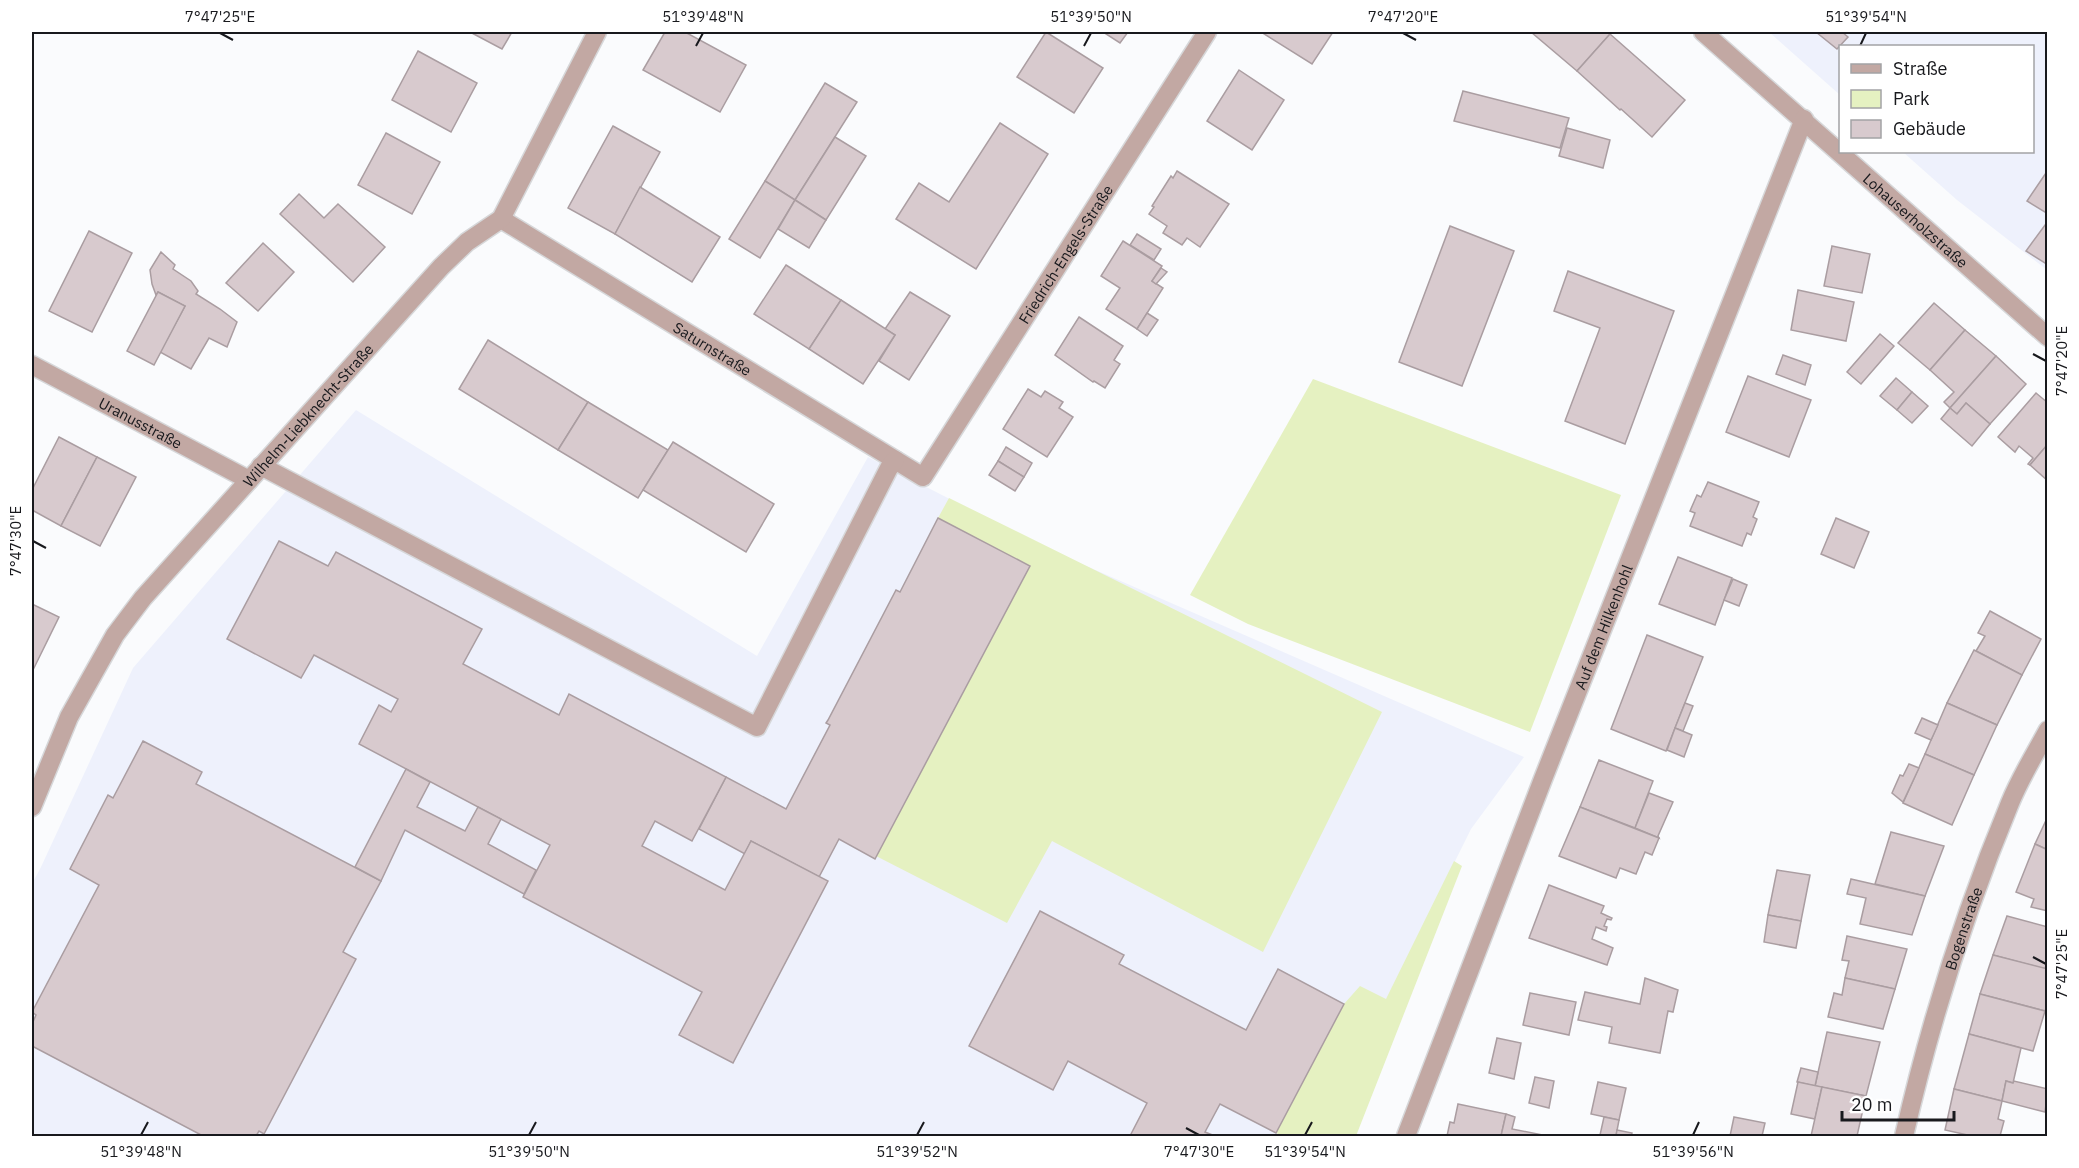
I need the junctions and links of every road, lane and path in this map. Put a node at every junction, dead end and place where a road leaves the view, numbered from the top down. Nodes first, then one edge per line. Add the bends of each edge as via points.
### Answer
1 (597, 32) edge
2 (1207, 32) edge
3 (1703, 32) edge
4 (1804, 119) junction
5 (1839, 150) edge
6 (1842, 153) edge
7 (501, 219) junction
8 (2048, 337) edge
9 (32, 365) edge
10 (895, 460) junction
11 (255, 473) junction
12 (923, 477) joint
13 (2048, 730) edge
14 (32, 807) edge
15 (1406, 1137) edge
16 (1904, 1137) edge

1 - 7 street, Wilhelm-Liebknecht-Straße
2 - 12 street, Friedrich-Engels-Straße
3 - 4 street, Lohauserholzstraße
4 - 5 street, Lohauserholzstraße
4 - 15 street, Auf dem Hilkenhohl
6 - 8 street, Lohauserholzstraße
7 - 10 street, Saturnstraße
7 - 11 street, Wilhelm-Liebknecht-Straße via 467,242 441,267
9 - 11 street, Uranusstraße
10 - 11 street, Uranusstraße via 757,727
10 - 12 street, Saturnstraße
11 - 14 street, Wilhelm-Liebknecht-Straße via 115,635 69,717
13 - 16 street, Bogenstraße via 2010,801 1962,929 1922,1057

